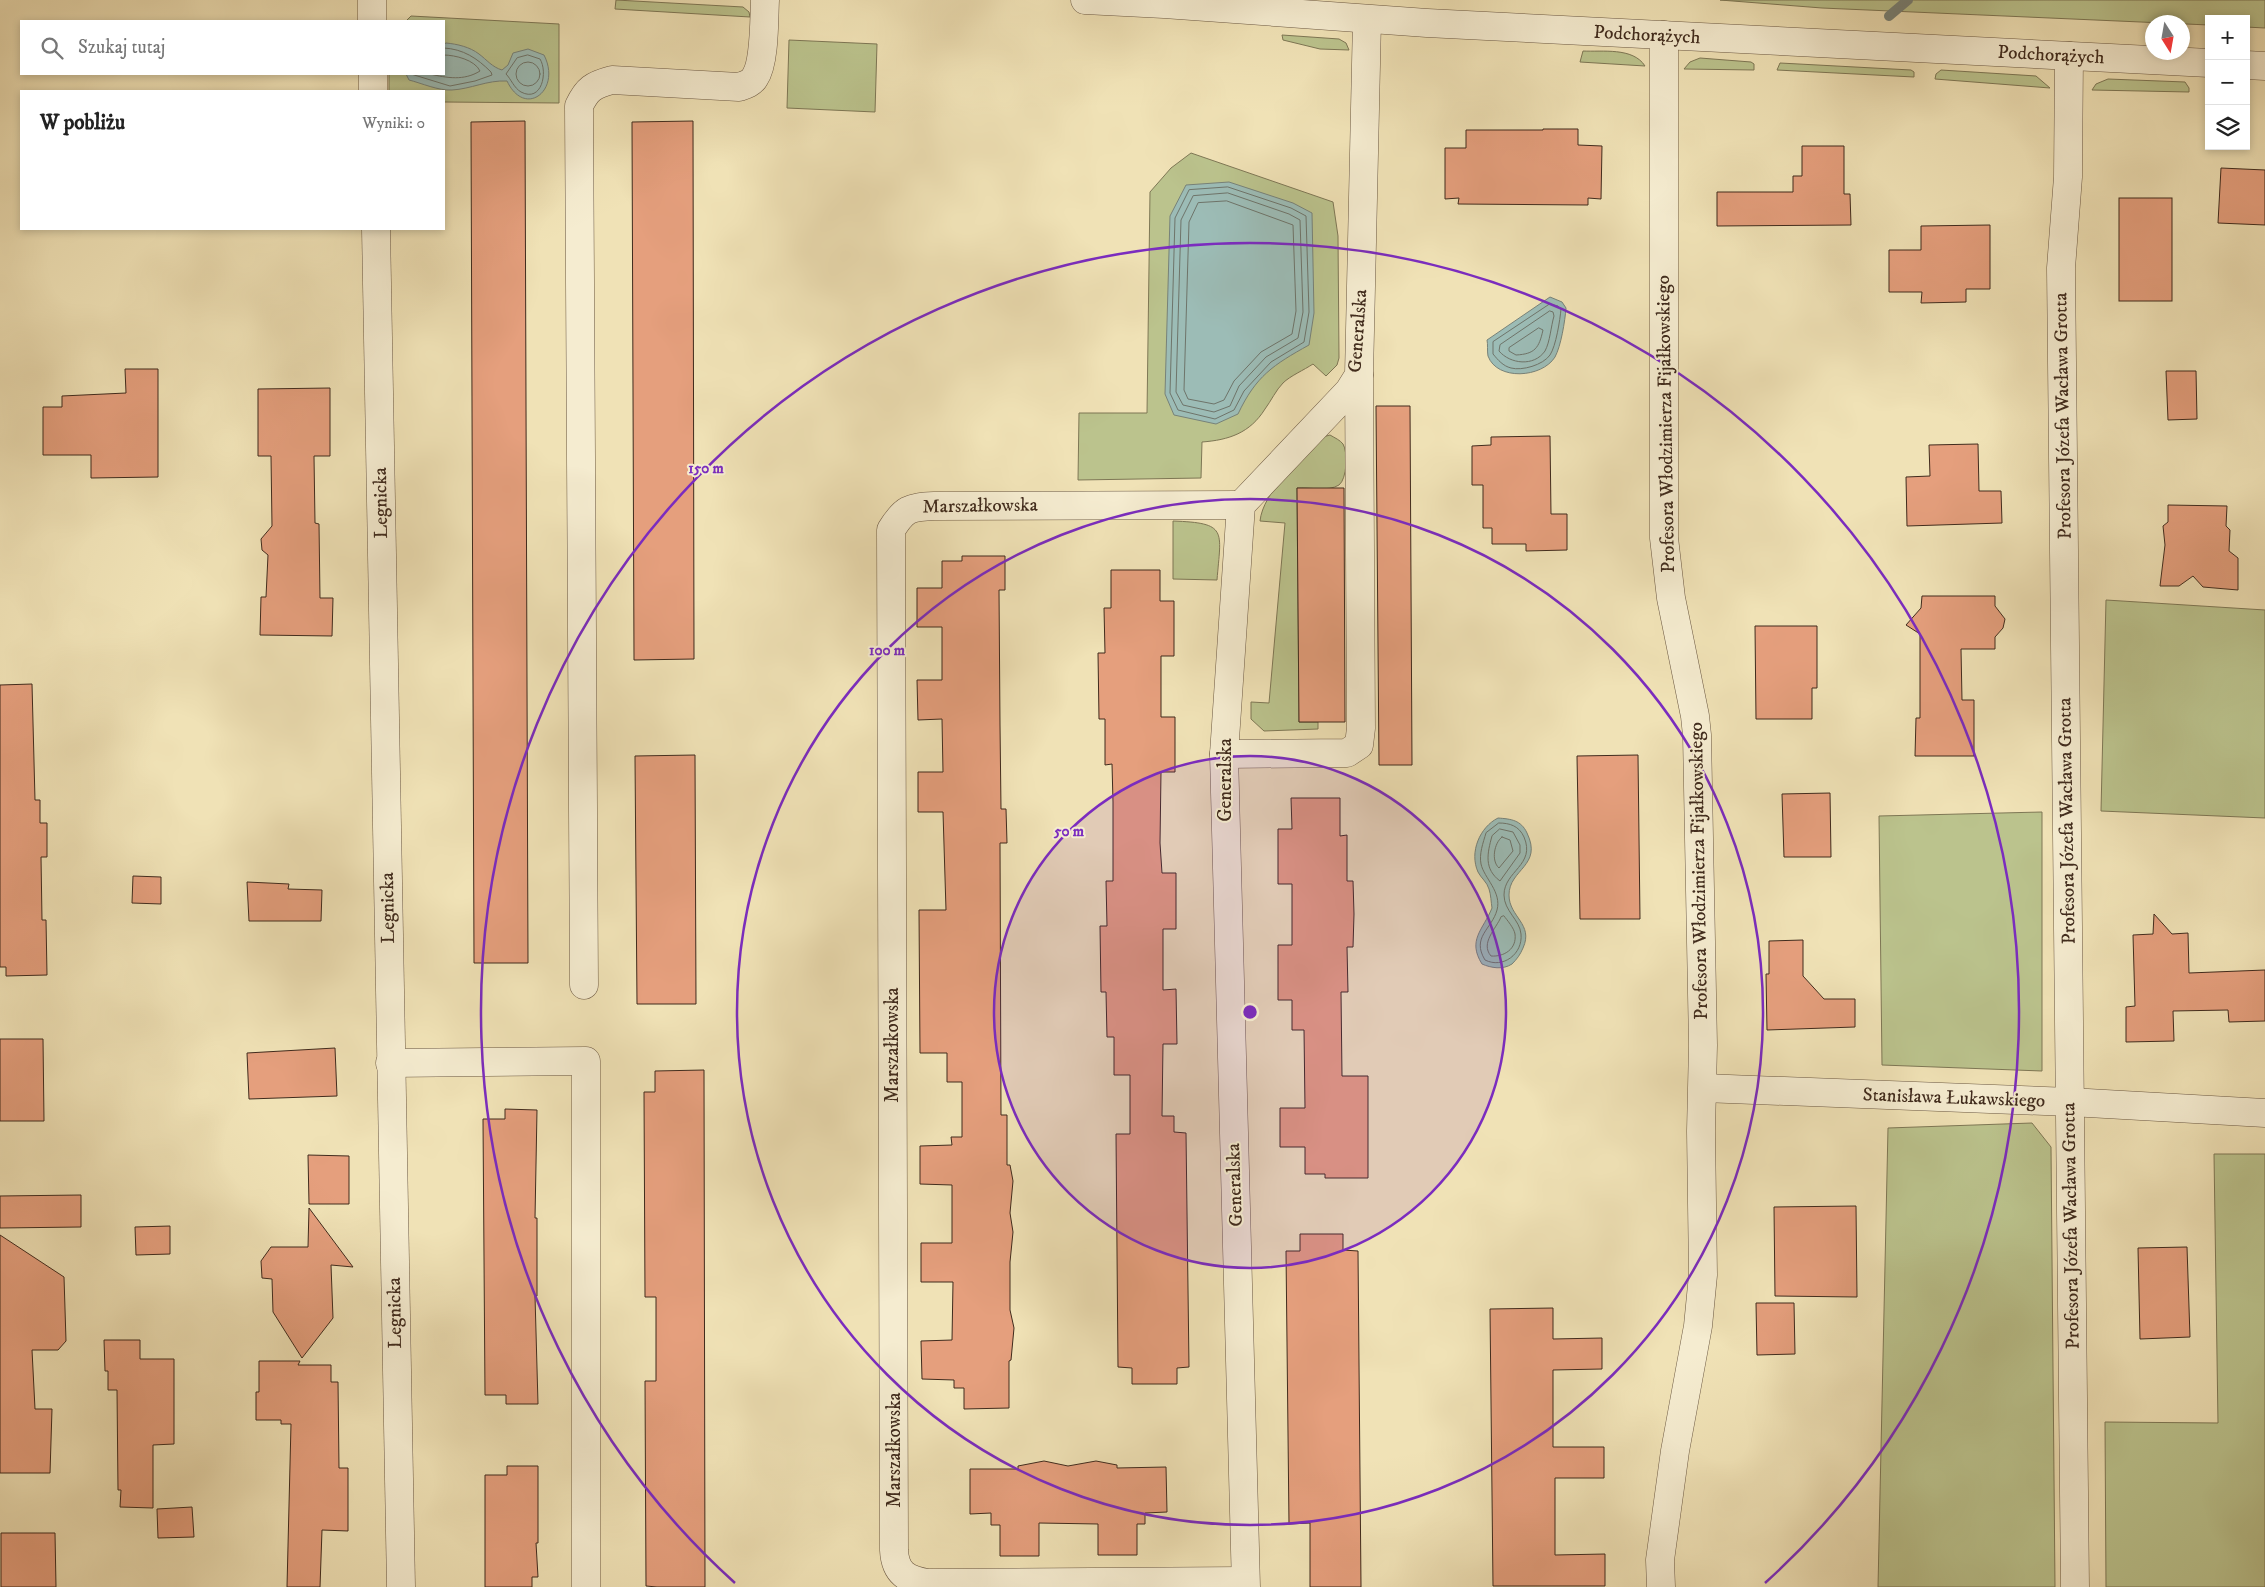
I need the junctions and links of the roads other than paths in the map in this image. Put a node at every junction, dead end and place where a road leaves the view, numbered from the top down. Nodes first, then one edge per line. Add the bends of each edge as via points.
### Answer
1 (372, 0) edge
2 (765, 0) edge
3 (1085, 0) edge
4 (1164, 2) edge
5 (372, 20) edge
6 (1367, 20) junction
7 (1664, 35) junction
8 (2069, 56) junction
9 (2205, 63) edge
10 (2250, 65) edge
11 (2265, 66) edge
12 (373, 75) edge
13 (373, 90) edge
14 (376, 230) edge
15 (1359, 375) junction
16 (1241, 505) junction
17 (1224, 754) junction
18 (584, 986) dead end
19 (390, 1063) junction
20 (1702, 1088) junction
21 (2070, 1102) junction
22 (2265, 1113) edge
23 (1155, 1584) edge
24 (1245, 1584) edge
25 (401, 1587) edge
26 (586, 1587) edge
27 (1661, 1587) edge
28 (2075, 1587) edge

1 - 5 street
2 - 18 street via 759,67 755,78 748,84 739,87 612,80 598,83 586,92 579,106
3 - 4 street, Podchorążych
4 - 6 street, Podchorążych
6 - 7 street, Podchorążych
6 - 15 street, Generalska
7 - 8 street, Podchorążych
7 - 20 street, Profesora Włodzimierza Fijałkowskiego via 1664,538 1670,592 1697,736
8 - 9 street, Podchorążych
8 - 21 street, Profesora Józefa Wacława Grotta via 2068,177 2061,268
10 - 11 street
12 - 13 street
14 - 19 street, Legnicka
15 - 16 street, Generalska via 1349,391
15 - 17 street via 1359,745 1347,753
16 - 17 street, Generalska
16 - 23 street, Marszałkowska via 913,507 899,517 891,530 896,1566 914,1581 928,1583
17 - 24 street, Generalska
19 - 25 street, Legnicka
19 - 26 street via 586,1061
20 - 21 street, Stanisława Łukawskiego
20 - 27 street, Profesora Włodzimierza Fijałkowskiego via 1701,1292 1660,1560
21 - 22 street, Stanisława Łukawskiego
21 - 28 street, Profesora Józefa Wacława Grotta
23 - 24 street, Marszałkowska

